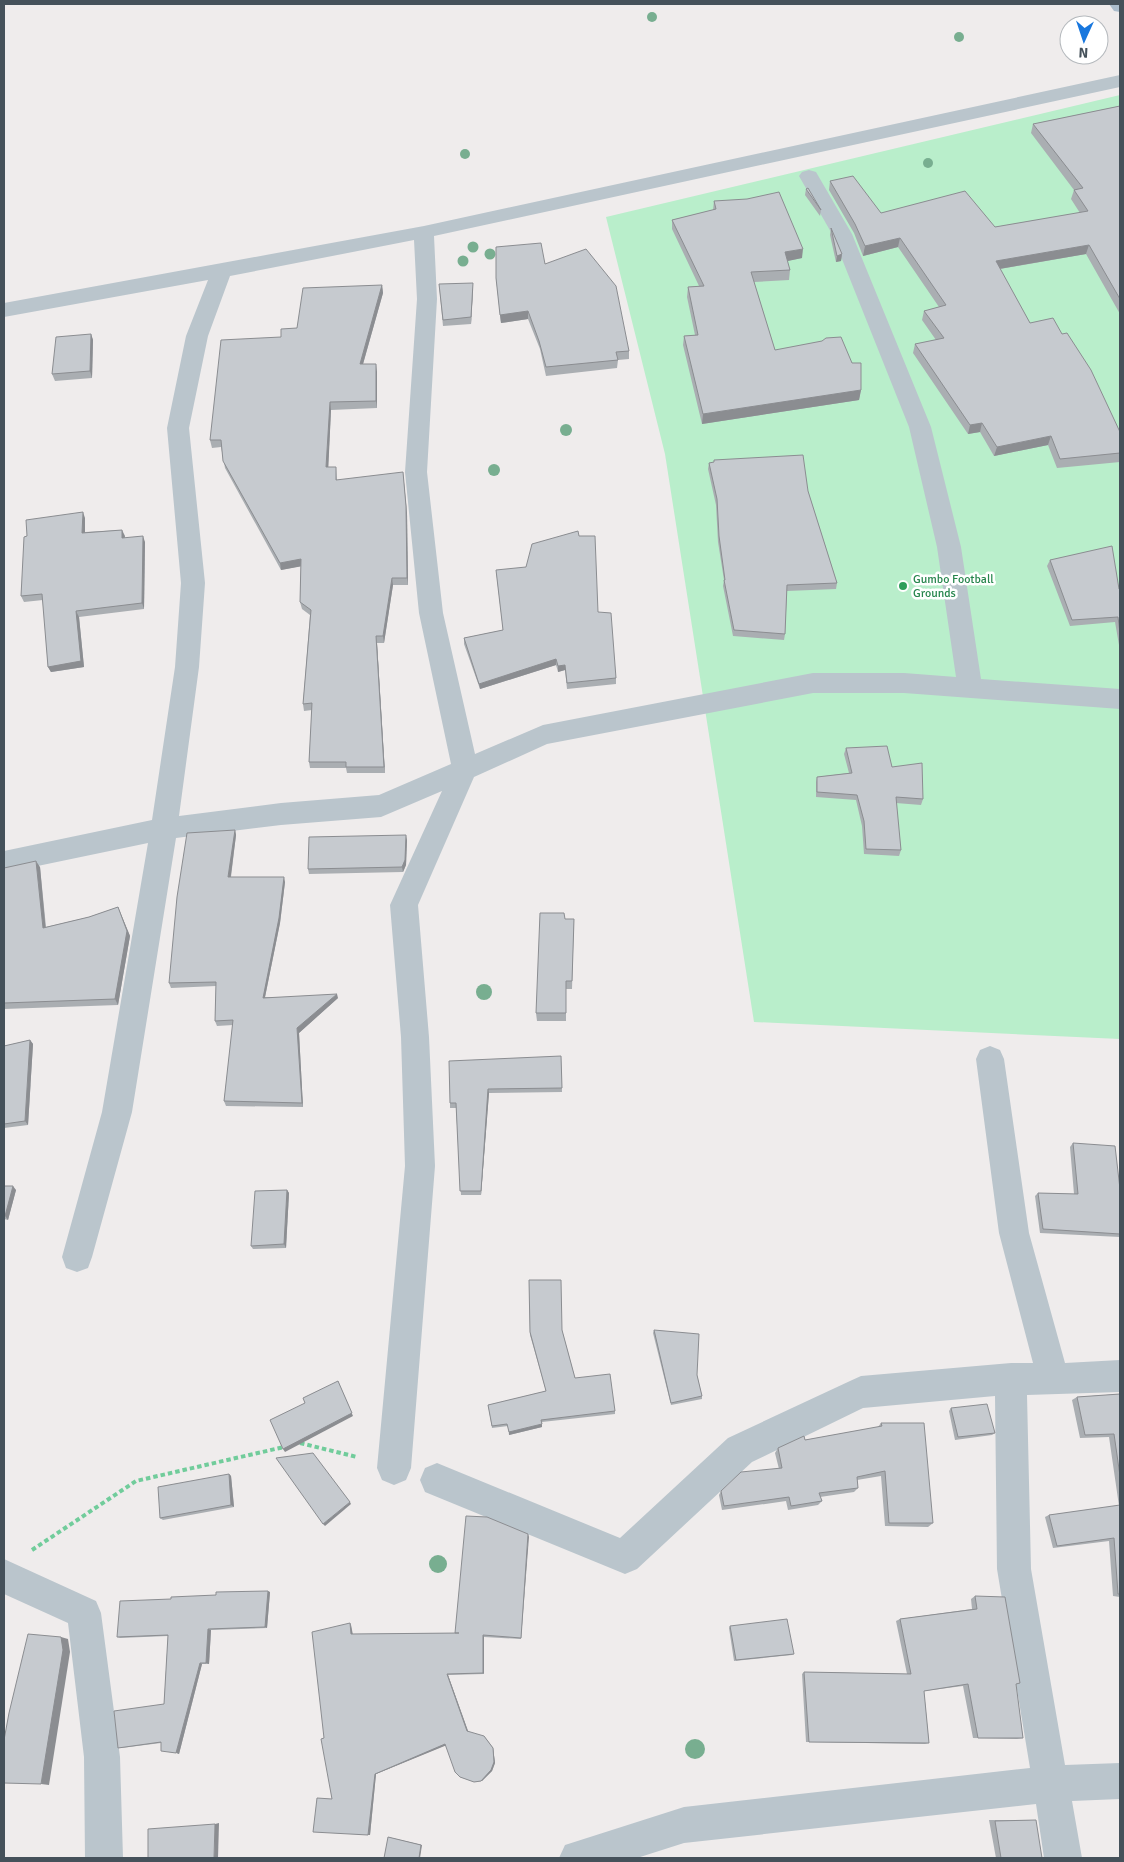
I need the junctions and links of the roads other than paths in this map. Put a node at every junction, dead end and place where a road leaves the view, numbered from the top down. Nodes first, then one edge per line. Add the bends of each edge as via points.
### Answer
1 (1118, 4) edge
2 (1120, 7) edge
3 (1120, 81) edge
4 (809, 176) dead end
5 (424, 232) junction
6 (222, 271) junction
7 (4, 310) edge
8 (970, 688) junction
9 (1120, 699) edge
10 (465, 768) junction
11 (164, 829) junction
12 (4, 862) edge
13 (990, 1059) dead end
14 (77, 1257) dead end
15 (1120, 1376) edge
16 (1012, 1379) junction
17 (1053, 1380) junction
18 (394, 1468) road end
19 (436, 1480) dead end
20 (4, 1576) edge
21 (1120, 1781) edge
22 (1052, 1784) junction
23 (104, 1858) edge
24 (578, 1858) edge
25 (1063, 1858) edge

1 - 2 main road
3 - 5 street
4 - 8 street via 842,234 920,427 949,547
5 - 6 street
5 - 10 street via 427,299 416,472 431,613
6 - 7 street
6 - 11 street via 197,336 178,428 193,583 187,667
8 - 9 street
8 - 10 street via 904,683 813,683 543,734
10 - 11 street via 382,806 281,814
10 - 18 street via 404,905 415,1037 420,1166
11 - 12 street
11 - 14 street via 117,1112
13 - 17 street via 1014,1233
15 - 17 street
16 - 17 street
16 - 19 street via 861,1392 740,1450 625,1557
16 - 22 street via 1014,1570
20 - 23 street via 84,1613 102,1757
21 - 22 street
22 - 24 street via 684,1825
22 - 25 street

